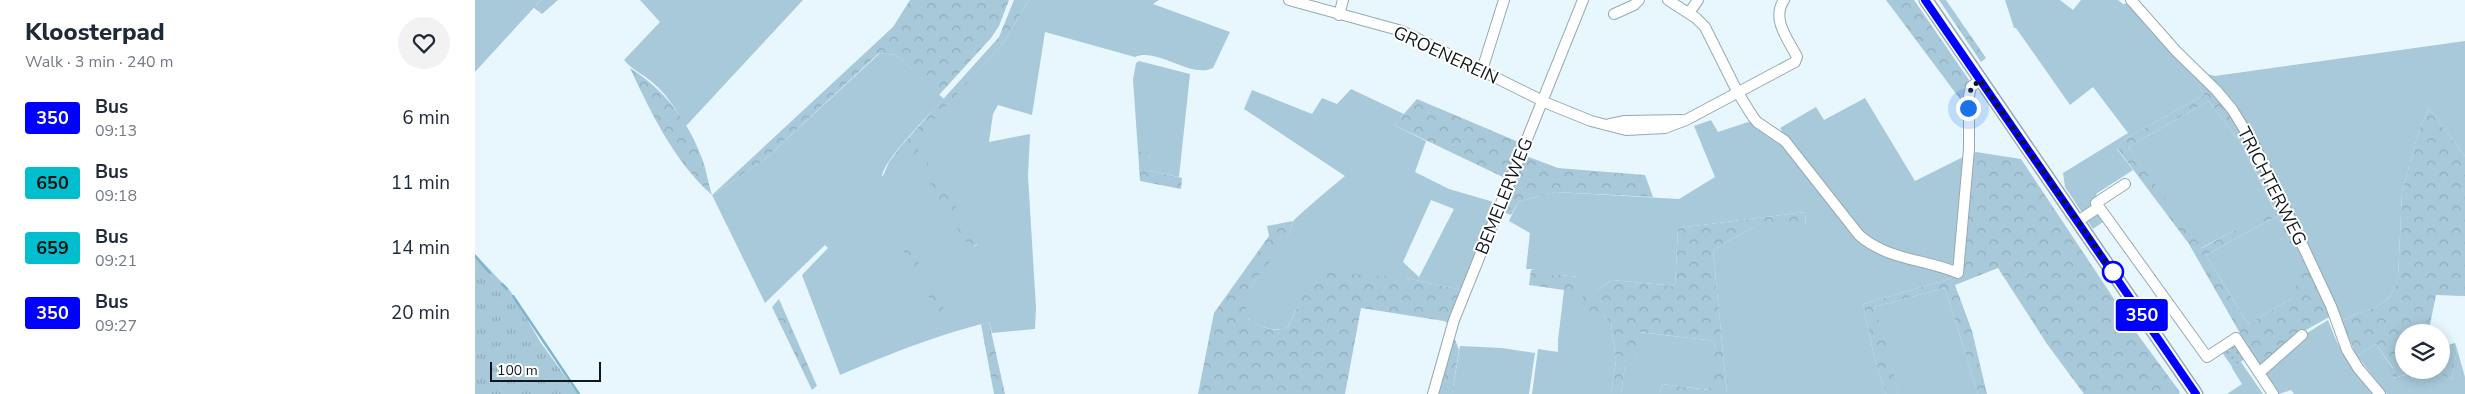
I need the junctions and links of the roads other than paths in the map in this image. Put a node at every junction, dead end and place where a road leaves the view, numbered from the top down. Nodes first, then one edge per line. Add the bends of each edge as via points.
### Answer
1 (1289, 0) edge
2 (1343, 0) edge
3 (1504, 0) edge
4 (1583, 0) edge
5 (1639, 0) edge
6 (1668, 0) edge
7 (1698, 0) edge
8 (1784, 0) edge
9 (1925, 0) edge
10 (2131, 0) edge
11 (1689, 13) junction
12 (1614, 14) dead end
13 (1339, 15) junction
14 (1482, 70) junction
15 (1980, 80) junction
16 (1738, 92) junction
17 (1542, 100) junction
18 (2125, 184) dead end
19 (2099, 207) junction
20 (2078, 221) junction
21 (2167, 304) junction
22 (2145, 318) junction
23 (2302, 335) dead end
24 (2260, 372) junction
25 (1433, 394) edge
26 (2196, 394) edge
27 (2273, 394) edge
28 (2380, 394) edge

1 - 13 street, GROENEREIN
2 - 13 street
3 - 14 street
4 - 17 street, BEMELERWEG
5 - 12 street
6 - 11 street
7 - 11 street
8 - 16 street via 1778,19 1797,60
9 - 15 main road
10 - 28 street, TRICHTERWEG via 2232,109 2254,145 2294,227 2331,306 2347,350
11 - 16 street via 1705,28
13 - 14 street, GROENEREIN via 1402,32
14 - 17 street, GROENEREIN
15 - 16 street via 1971,87 1969,96 1969,149 1958,273 1888,253 1865,240 1785,141 1757,122
15 - 20 main road
16 - 17 street, GROENEREIN via 1686,120 1607,124 1591,121
17 - 25 street, BEMELERWEG via 1454,320
18 - 19 street via 2096,204
19 - 20 street
19 - 21 street
20 - 22 main road
21 - 22 street
21 - 24 street via 2207,358 2236,338
22 - 26 main road
23 - 24 street
24 - 27 street

